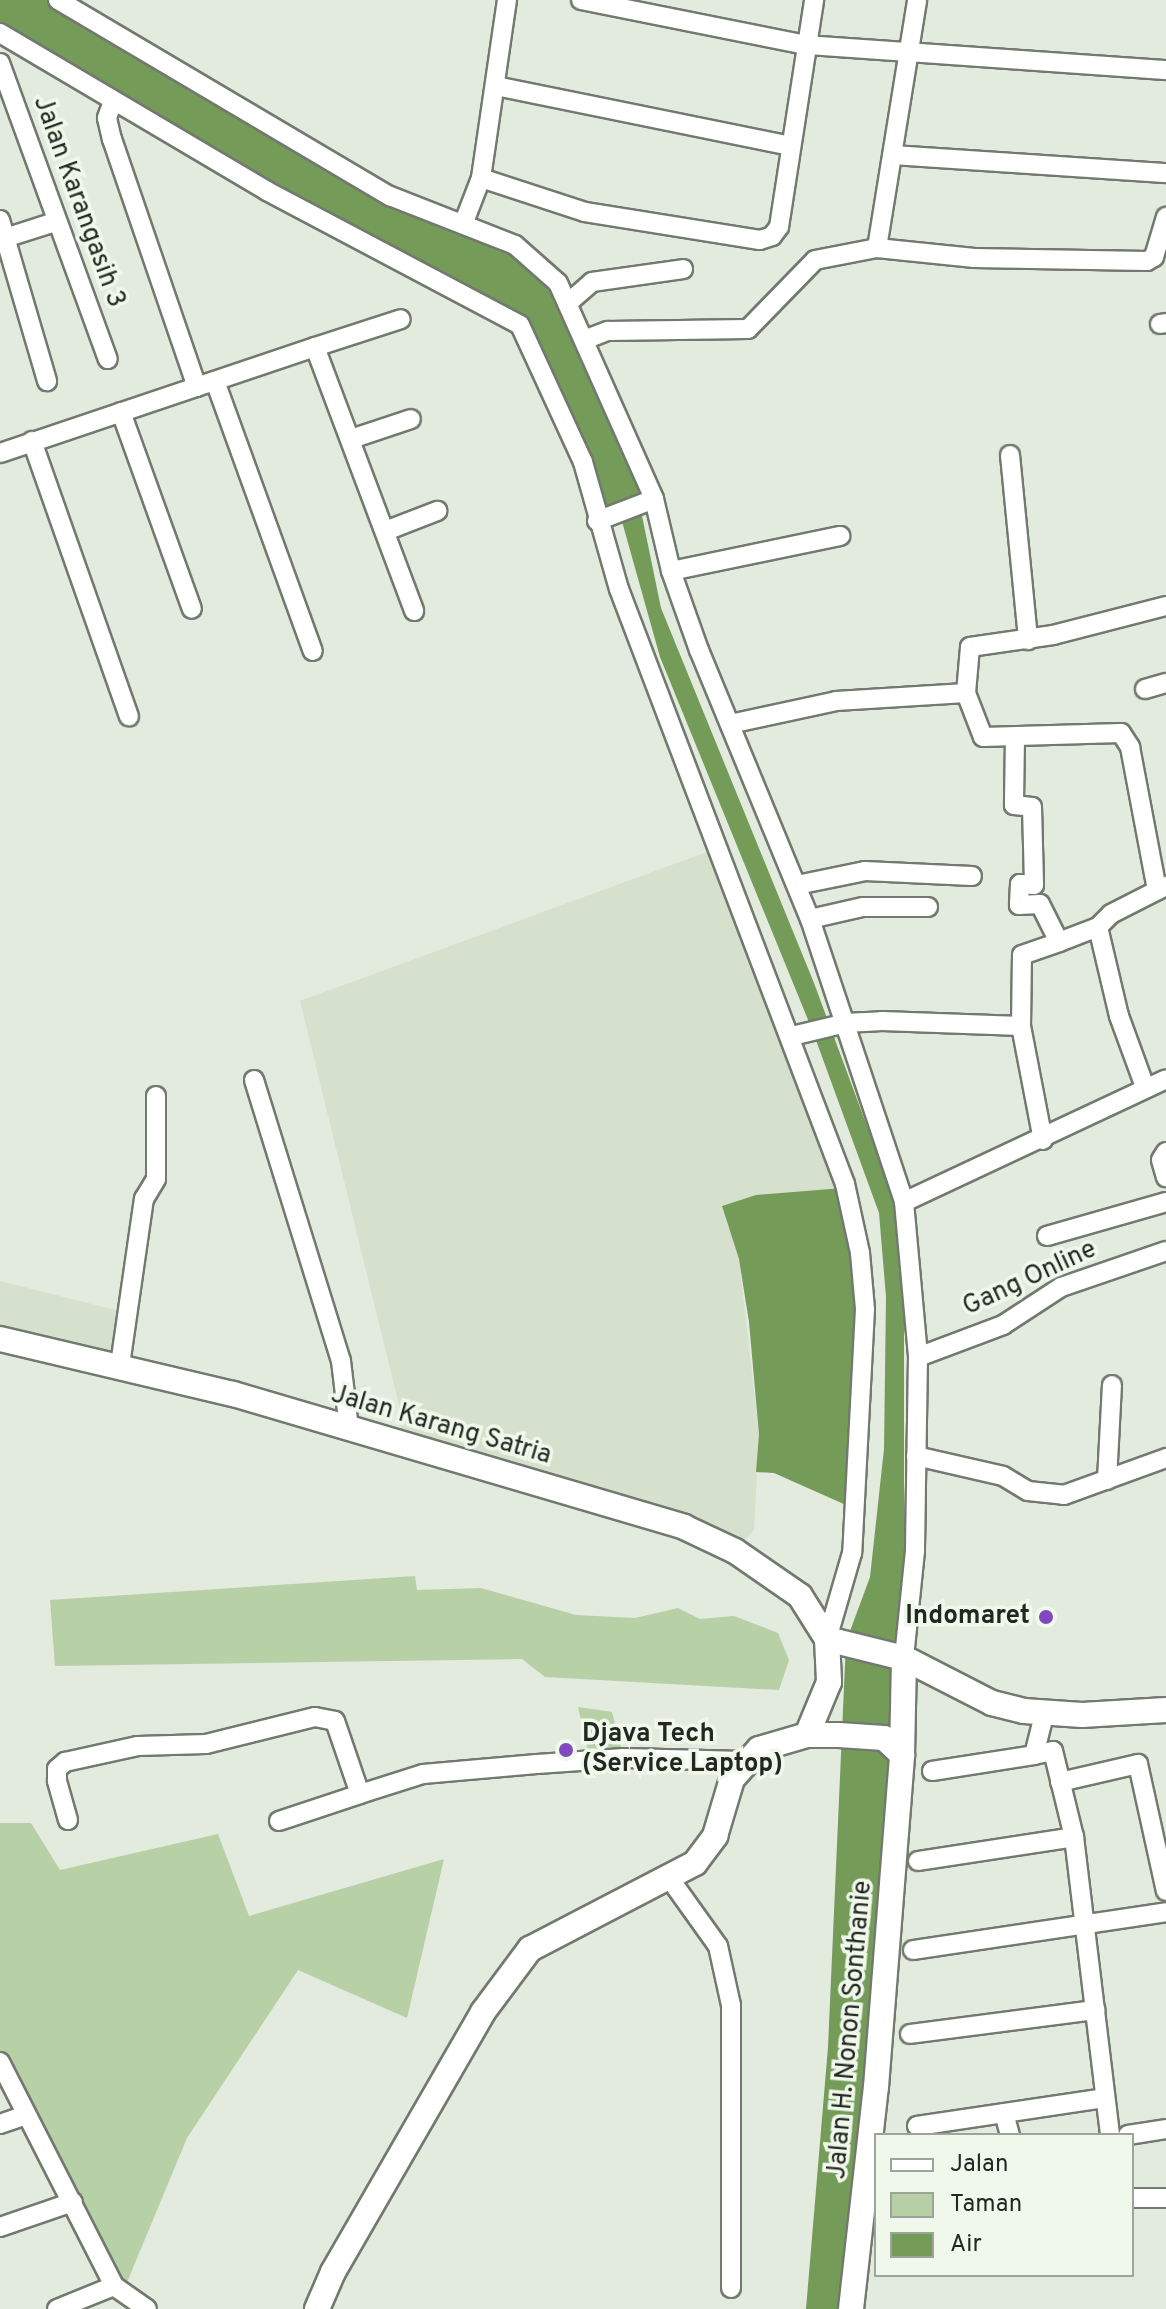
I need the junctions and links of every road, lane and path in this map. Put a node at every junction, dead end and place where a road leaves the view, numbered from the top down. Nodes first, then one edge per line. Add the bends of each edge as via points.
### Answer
1 (58, 0) edge
2 (507, 0) edge
3 (581, 0) edge
4 (814, 0) edge
5 (917, 0) edge
6 (0, 33) edge
7 (807, 45) junction
8 (908, 54) junction
9 (0, 63) edge
10 (1166, 70) edge
11 (496, 86) junction
12 (112, 104) junction
13 (790, 146) junction
14 (894, 155) junction
15 (1166, 173) edge
16 (481, 178) junction
17 (1166, 217) edge
18 (55, 222) junction
19 (464, 222) junction
20 (1, 225) edge
21 (877, 248) junction
22 (683, 269) dead end
23 (568, 303) junction
24 (401, 319) dead end
25 (584, 340) junction
26 (315, 347) junction
27 (108, 359) dead end
28 (47, 381) dead end
29 (206, 384) junction
30 (121, 412) junction
31 (411, 419) dead end
32 (351, 439) junction
33 (32, 441) junction
34 (0, 453) edge
35 (1010, 455) dead end
36 (654, 499) junction
37 (437, 511) dead end
38 (597, 521) junction
39 (388, 530) junction
40 (840, 536) dead end
41 (671, 571) junction
42 (1166, 606) edge
43 (192, 609) dead end
44 (414, 611) dead end
45 (1028, 640) junction
46 (313, 651) dead end
47 (1166, 683) edge
48 (1145, 689) dead end
49 (966, 693) junction
50 (129, 716) dead end
51 (730, 724) junction
52 (1015, 738) junction
53 (972, 876) dead end
54 (797, 885) junction
55 (1161, 888) edge
56 (928, 907) dead end
57 (810, 919) junction
58 (1098, 927) junction
59 (1059, 942) junction
60 (846, 1023) junction
61 (1021, 1026) junction
62 (800, 1033) junction
63 (1166, 1079) edge
64 (254, 1080) dead end
65 (1145, 1087) junction
66 (156, 1096) dead end
67 (1043, 1140) junction
68 (1166, 1152) edge
69 (1166, 1177) edge
70 (904, 1202) junction
71 (1166, 1202) edge
72 (1047, 1236) dead end
73 (1166, 1251) edge
74 (0, 1339) edge
75 (918, 1357) junction
76 (120, 1365) junction
77 (1112, 1385) dead end
78 (349, 1428) junction
79 (916, 1456) junction
80 (1166, 1458) edge
81 (1107, 1480) junction
82 (827, 1639) junction
83 (904, 1658) junction
84 (1166, 1710) edge
85 (1044, 1715) junction
86 (807, 1735) junction
87 (902, 1755) junction
88 (1034, 1755) junction
89 (743, 1761) junction
90 (932, 1771) dead end
91 (1060, 1782) junction
92 (360, 1794) junction
93 (68, 1820) dead end
94 (279, 1821) dead end
95 (1074, 1837) junction
96 (918, 1861) dead end
97 (670, 1879) junction
98 (1166, 1891) edge
99 (1166, 1912) edge
100 (1086, 1926) junction
101 (913, 1950) dead end
102 (1095, 2010) junction
103 (910, 2034) dead end
104 (0, 2062) edge
105 (1104, 2098) junction
106 (1004, 2113) junction
107 (26, 2115) junction
108 (0, 2124) edge
109 (917, 2126) dead end
110 (1166, 2129) edge
111 (1009, 2133) edge
112 (1110, 2133) edge
113 (1134, 2134) edge
114 (1134, 2198) edge
115 (1166, 2198) edge
116 (73, 2202) junction
117 (0, 2227) edge
118 (114, 2286) junction
119 (731, 2288) dead end
120 (64, 2308) edge
121 (147, 2309) edge
122 (317, 2309) edge
123 (851, 2309) edge

1 - 19 street via 390,196
2 - 11 street
3 - 7 street
4 - 7 street
5 - 8 street
6 - 12 street
7 - 8 street
7 - 13 street
8 - 10 street
8 - 14 street
9 - 18 street, Jalan Karangasih 3
11 - 13 street
11 - 16 street
12 - 29 street via 108,126
12 - 38 street via 520,325 583,462
13 - 16 street via 779,227 760,240 585,212
14 - 15 street
14 - 21 street
16 - 19 street
17 - 21 street via 1154,257 1136,263 927,256
18 - 20 street
18 - 27 street, Jalan Karangasih 3
19 - 23 street via 515,245 558,283
20 - 28 street
21 - 25 street via 815,260 748,329 608,331
22 - 23 street via 592,282
23 - 25 street
24 - 26 street
25 - 36 street
26 - 29 street
26 - 32 street
29 - 30 street
29 - 46 street
30 - 33 street
30 - 43 street
31 - 32 street
32 - 39 street
33 - 34 street
33 - 50 street
35 - 45 street
36 - 38 street
36 - 41 street
37 - 39 street
38 - 62 street via 648,670
39 - 44 street
40 - 41 street
41 - 51 street
42 - 45 street
45 - 49 street via 970,647
47 - 48 street
49 - 51 street via 836,701
49 - 52 street via 983,737
51 - 54 street
52 - 55 street via 1114,732 1128,740
52 - 59 street via 1014,805 1032,807 1034,885 1020,884 1019,905 1040,904
53 - 54 street via 865,871
54 - 57 street
55 - 58 street via 1111,914
56 - 57 street via 863,907
57 - 60 street
58 - 59 street
58 - 65 street via 1122,1028
59 - 61 street via 1022,955
60 - 61 street
60 - 62 street
60 - 70 street
61 - 67 street
62 - 82 street via 842,1174 860,1253 865,1309 852,1553
63 - 65 street
64 - 78 street via 341,1361
65 - 67 street
66 - 76 street via 156,1179 144,1199
67 - 70 street
68 - 69 street via 1161,1160
70 - 75 street
71 - 72 street
73 - 75 street, Gang Online via 1061,1287 996,1328
74 - 76 street, Jalan Karang Satria
75 - 79 street
76 - 78 street, Jalan Karang Satria
77 - 81 street
78 - 82 street, Jalan Karang Satria via 684,1527 735,1551 800,1596
79 - 81 street via 1003,1476 1043,1494 1064,1495
79 - 83 street via 915,1551
80 - 81 street
82 - 83 street
82 - 86 street via 829,1682
83 - 85 street via 992,1703
83 - 87 street, Jalan H. Nonon Sonthanie
84 - 85 street
85 - 88 street
86 - 87 street via 884,1738
86 - 89 street via 759,1749
87 - 123 street, Jalan H. Nonon Sonthanie via 876,2087
88 - 90 street
88 - 91 street via 1053,1751
89 - 92 street via 577,1760 423,1774
89 - 97 street via 706,1852
91 - 95 street
91 - 98 street via 1138,1764
92 - 93 street via 335,1721 315,1717 206,1744 138,1746 65,1762 57,1769 57,1781
92 - 94 street
95 - 96 street
95 - 100 street
97 - 119 street via 718,1946 731,2005
97 - 122 street via 530,1949 506,1975 333,2272
99 - 100 street
100 - 101 street
100 - 102 street
102 - 103 street
102 - 105 street
104 - 107 street
105 - 106 street
105 - 112 street
106 - 109 street
106 - 111 street
107 - 108 street
107 - 116 street
110 - 113 street
114 - 115 street
116 - 117 street
116 - 118 street
118 - 120 street
118 - 121 street

